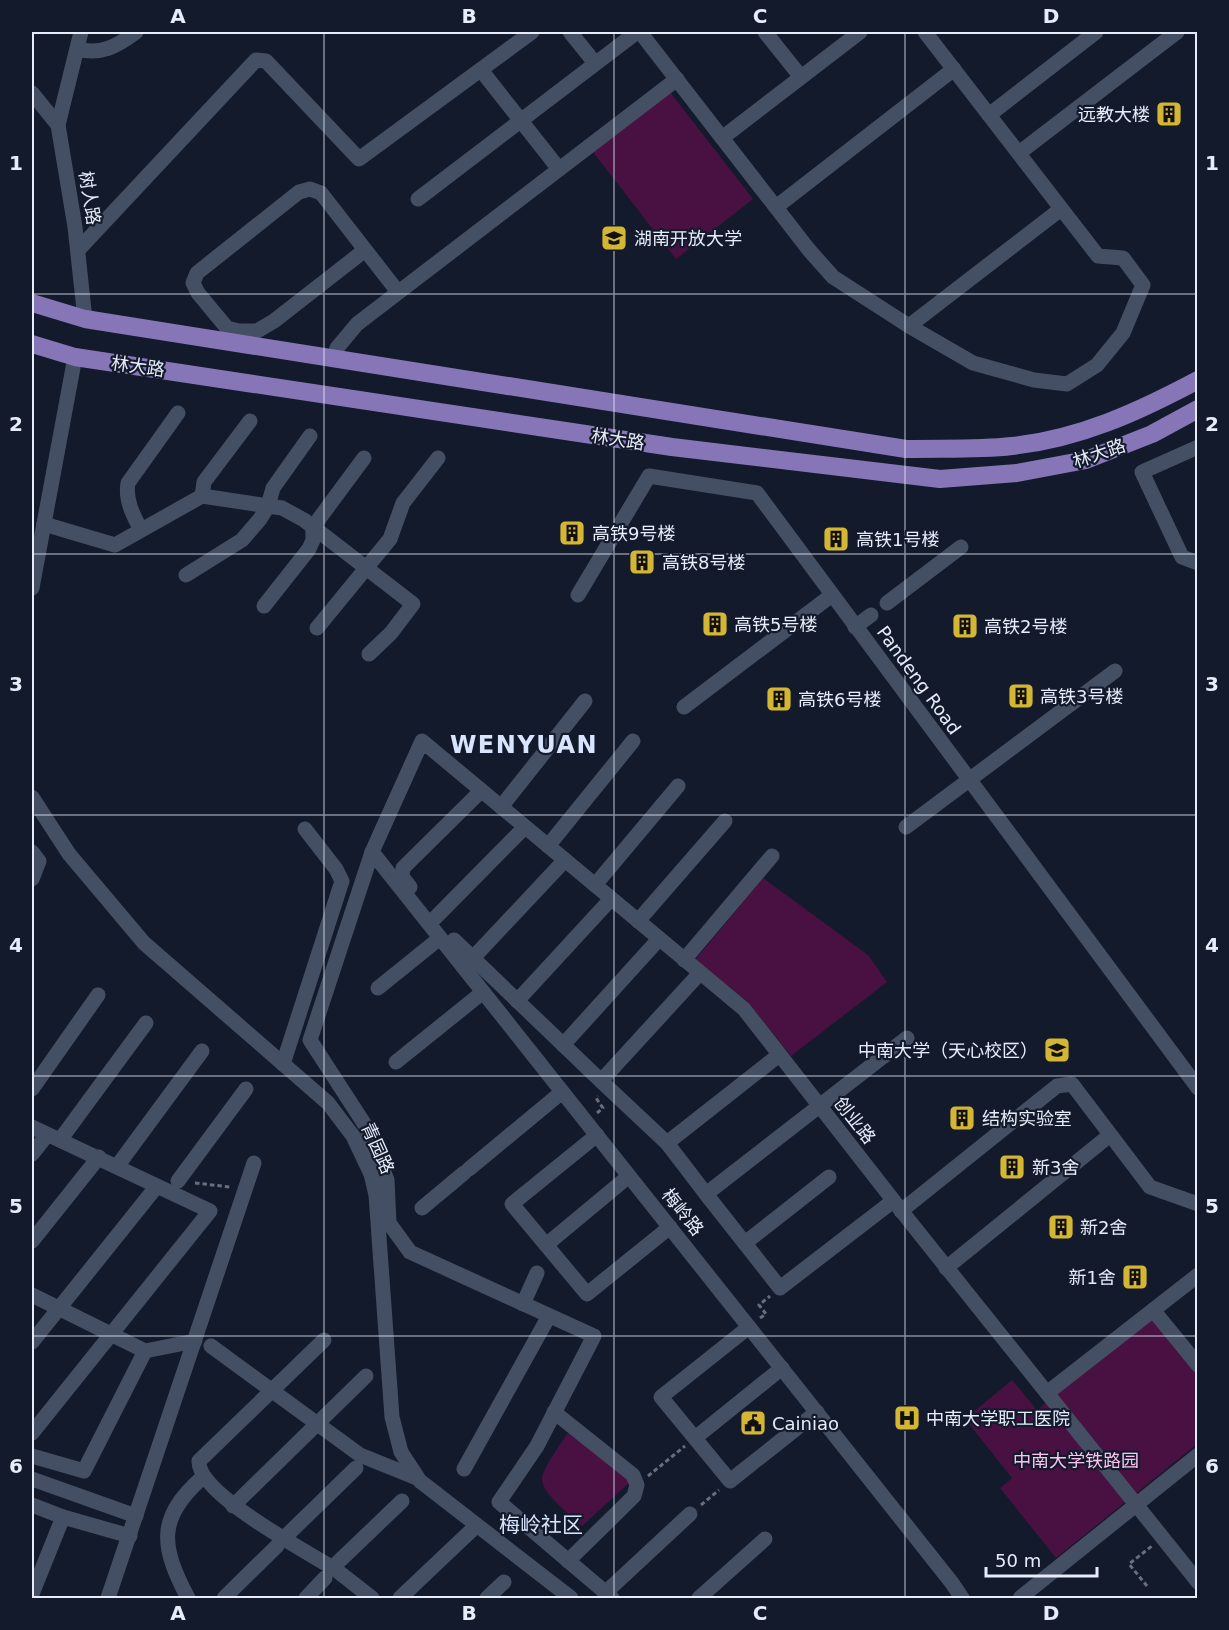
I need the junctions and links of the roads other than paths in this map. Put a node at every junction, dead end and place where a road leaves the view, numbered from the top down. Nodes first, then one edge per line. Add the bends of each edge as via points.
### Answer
1 (81, 32) edge
2 (136, 32) edge
3 (532, 32) edge
4 (570, 32) edge
5 (638, 32) edge
6 (765, 32) edge
7 (860, 32) edge
8 (925, 32) edge
9 (1096, 32) edge
10 (1177, 32) edge
11 (76, 49) junction
12 (595, 63) junction
13 (954, 69) junction
14 (481, 70) junction
15 (801, 77) junction
16 (677, 79) junction
17 (32, 93) edge
18 (989, 115) junction
19 (520, 120) junction
20 (58, 125) junction
21 (722, 138) junction
22 (1019, 153) junction
23 (559, 169) junction
24 (418, 199) dead end
25 (776, 207) junction
26 (1061, 209) junction
27 (78, 250) junction
28 (365, 250) junction
29 (398, 292) junction
30 (32, 303) edge
31 (85, 319) junction
32 (909, 326) junction
33 (32, 344) edge
34 (75, 357) junction
35 (334, 359) junction
36 (1197, 380) edge
37 (1197, 409) edge
38 (178, 413) dead end
39 (250, 421) dead end
40 (310, 436) dead end
41 (1197, 447) edge
42 (364, 458) dead end
43 (438, 458) dead end
44 (202, 496) junction
45 (268, 506) junction
46 (44, 524) junction
47 (313, 527) junction
48 (141, 530) junction
49 (961, 547) dead end
50 (1197, 563) edge
51 (367, 569) junction
52 (186, 575) dead end
53 (32, 588) edge
54 (578, 595) dead end
55 (832, 595) junction
56 (887, 603) dead end
57 (264, 606) dead end
58 (871, 615) dead end
59 (855, 627) junction
60 (317, 628) dead end
61 (369, 654) dead end
62 (1115, 671) dead end
63 (585, 701) dead end
64 (684, 707) dead end
65 (633, 741) dead end
66 (968, 780) junction
67 (678, 786) dead end
68 (481, 791) junction
69 (32, 797) edge
70 (501, 807) junction
71 (725, 821) dead end
72 (525, 827) junction
73 (906, 827) dead end
74 (305, 829) dead end
75 (548, 846) junction
76 (32, 852) edge
77 (372, 852) junction
78 (772, 856) dead end
79 (565, 860) junction
80 (32, 879) edge
81 (595, 885) junction
82 (611, 899) junction
83 (435, 918) junction
84 (638, 921) junction
85 (440, 938) junction
86 (659, 939) junction
87 (472, 959) junction
88 (684, 960) junction
89 (700, 973) junction
90 (378, 988) dead end
91 (483, 992) junction
92 (98, 995) dead end
93 (517, 1001) junction
94 (146, 1023) dead end
95 (907, 1038) dead end
96 (563, 1045) junction
97 (202, 1051) dead end
98 (779, 1055) junction
99 (396, 1062) dead end
100 (283, 1064) junction
101 (604, 1084) junction
102 (1197, 1088) edge
103 (32, 1089) edge
104 (246, 1089) dead end
105 (562, 1092) junction
106 (819, 1106) junction
107 (32, 1127) edge
108 (592, 1129) junction
109 (1110, 1135) junction
110 (53, 1137) junction
111 (667, 1143) junction
112 (32, 1154) edge
113 (99, 1157) junction
114 (254, 1163) dead end
115 (118, 1165) junction
116 (629, 1176) junction
117 (829, 1177) dead end
118 (178, 1181) dead end
119 (158, 1185) junction
120 (706, 1194) junction
121 (1197, 1204) edge
122 (897, 1206) junction
123 (422, 1208) dead end
124 (670, 1227) junction
125 (32, 1241) edge
126 (745, 1244) junction
127 (546, 1245) junction
128 (946, 1268) junction
129 (537, 1272) dead end
130 (1197, 1275) edge
131 (32, 1295) edge
132 (523, 1304) junction
133 (58, 1308) junction
134 (1153, 1310) junction
135 (549, 1316) junction
136 (749, 1327) junction
137 (110, 1334) junction
138 (324, 1340) dead end
139 (195, 1341) junction
140 (32, 1342) edge
141 (212, 1346) dead end
142 (145, 1350) junction
143 (1197, 1365) edge
144 (782, 1368) junction
145 (366, 1376) dead end
146 (273, 1390) junction
147 (1047, 1393) junction
148 (554, 1412) junction
149 (817, 1412) junction
150 (317, 1423) junction
151 (32, 1432) edge
152 (695, 1438) junction
153 (1197, 1455) edge
154 (32, 1456) edge
155 (356, 1468) dead end
156 (464, 1469) dead end
157 (203, 1477) junction
158 (417, 1478) junction
159 (32, 1479) edge
160 (402, 1501) dead end
161 (1136, 1504) junction
162 (32, 1505) edge
163 (233, 1506) junction
164 (690, 1514) road end
165 (63, 1516) junction
166 (136, 1516) junction
167 (476, 1526) junction
168 (129, 1536) junction
169 (765, 1539) dead end
170 (280, 1542) junction
171 (568, 1561) junction
172 (328, 1573) junction
173 (504, 1582) dead end
174 (1197, 1582) edge
175 (32, 1594) edge
176 (608, 1596) edge
177 (108, 1599) edge
178 (188, 1599) edge
179 (224, 1599) edge
180 (306, 1599) edge
181 (372, 1599) edge
182 (400, 1599) edge
183 (487, 1599) edge
184 (571, 1599) edge
185 (699, 1599) edge
186 (962, 1599) edge
187 (1020, 1599) edge

1 - 11 street
2 - 11 street via 101,52
3 - 14 street
4 - 12 street
5 - 12 street
5 - 16 street
6 - 15 street
7 - 15 street
8 - 13 street
9 - 18 street
10 - 22 street
11 - 20 street
12 - 19 street
13 - 18 street
13 - 25 street
14 - 19 street
14 - 27 street via 359,159 266,61 256,60
15 - 21 street
16 - 21 street
16 - 23 street
17 - 20 street
18 - 22 street
19 - 23 street
19 - 24 street
20 - 27 street, 树人路
21 - 25 street
22 - 26 street
23 - 29 street
25 - 32 street via 834,277
26 - 32 street
26 - 32 street via 1098,256 1123,258 1143,285 1123,333 1097,365 1067,384 1034,380 973,363
27 - 31 street, 树人路
28 - 28 street via 321,193 310,189 299,192 197,273 193,283 227,328 257,331
28 - 29 street
29 - 35 street via 357,324
30 - 31 main road
31 - 35 main road
33 - 34 main road, 林大路
34 - 37 main road, 林大路 via 672,447 940,479 1017,473 1086,460 1152,434
34 - 46 street
35 - 36 main road via 906,449 1011,447 1074,435 1138,412
38 - 48 street via 128,483 131,510
39 - 44 street via 204,482
40 - 45 street via 273,488
41 - 50 street via 1142,472 1182,557
42 - 47 street
43 - 51 street via 403,503 390,539
44 - 45 street
44 - 48 street
45 - 47 street via 282,508
45 - 52 street via 242,540
46 - 48 street via 115,545
46 - 53 street
47 - 51 street
47 - 57 street via 309,549
49 - 56 street
51 - 60 street
51 - 61 street via 413,604
54 - 55 street, Pandeng Road via 649,476 757,493
55 - 59 street, Pandeng Road
55 - 64 street
58 - 59 street
59 - 66 street, Pandeng Road
62 - 66 street
63 - 70 street
65 - 75 street
66 - 73 street
66 - 102 street, Pandeng Road
67 - 81 street
68 - 70 street, 创业路
68 - 77 street, 创业路 via 422,741
68 - 83 street via 401,873
69 - 100 street, 青园路 via 69,854 144,943
70 - 72 street, 创业路
71 - 84 street
72 - 75 street, 创业路
72 - 83 street
74 - 100 street via 342,881
75 - 79 street, 创业路
76 - 80 street via 39,861
77 - 85 street, 梅岭路
77 - 132 street via 310,1040 365,1125 387,1180 389,1223 410,1252
78 - 88 street
79 - 81 street, 创业路
79 - 87 street
81 - 82 street, 创业路
82 - 84 street, 创业路
82 - 93 street
83 - 87 street
84 - 86 street, 创业路
85 - 90 street
85 - 91 street, 梅岭路
86 - 88 street, 创业路
86 - 96 street
87 - 93 street
88 - 89 street, 创业路
89 - 98 street, 创业路 via 744,1009
89 - 101 street
91 - 99 street
91 - 105 street, 梅岭路
92 - 103 street
93 - 96 street
94 - 110 street
95 - 106 street
96 - 101 street
97 - 115 street
98 - 106 street, 创业路
98 - 111 street
100 - 158 street, 青园路 via 343,1120 371,1174 376,1195 392,1417 402,1452
101 - 111 street
104 - 118 street
105 - 108 street, 梅岭路
105 - 123 street
106 - 120 street
106 - 122 street, 创业路
107 - 110 street
108 - 116 street, 梅岭路
108 - 127 street via 512,1204
109 - 121 street via 1149,1187
109 - 122 street via 1072,1084 1057,1086
109 - 128 street
110 - 112 street
110 - 113 street
111 - 120 street
113 - 115 street
113 - 125 street
114 - 139 street
115 - 119 street
116 - 124 street, 梅岭路
116 - 127 street
117 - 126 street
119 - 133 street
119 - 137 street via 210,1211
120 - 126 street
122 - 126 street via 780,1288
122 - 128 street, 创业路
124 - 127 street via 587,1294
124 - 136 street, 梅岭路
128 - 147 street, 创业路
129 - 132 street
130 - 134 street
131 - 133 street
132 - 135 street
133 - 137 street
133 - 140 street
134 - 143 street
134 - 147 street
135 - 148 street via 594,1336
135 - 156 street
136 - 144 street, 梅岭路
136 - 152 street via 661,1397
137 - 142 street
137 - 151 street
138 - 146 street
139 - 142 street
139 - 166 street
141 - 146 street
142 - 154 street via 84,1471
144 - 149 street, 梅岭路
144 - 152 street
145 - 150 street
146 - 150 street
146 - 157 street via 199,1461
147 - 161 street, 创业路
148 - 171 street via 537,1446 499,1502
148 - 171 street via 633,1475 638,1485 634,1496
149 - 152 street via 730,1481
149 - 186 street, 梅岭路
150 - 158 street via 360,1455
150 - 163 street
153 - 161 street
155 - 170 street
157 - 163 street
157 - 178 street via 187,1491 172,1515 166,1537 174,1572
158 - 167 street, 青园路
159 - 166 street
160 - 172 street
161 - 174 street, 创业路
161 - 187 street
162 - 165 street
163 - 170 street
164 - 176 street
165 - 168 street
165 - 175 street
166 - 168 street
167 - 182 street
167 - 184 street, 青园路
168 - 177 street
169 - 185 street
170 - 172 street
170 - 179 street
171 - 176 street
172 - 180 street
172 - 181 street
173 - 183 street

